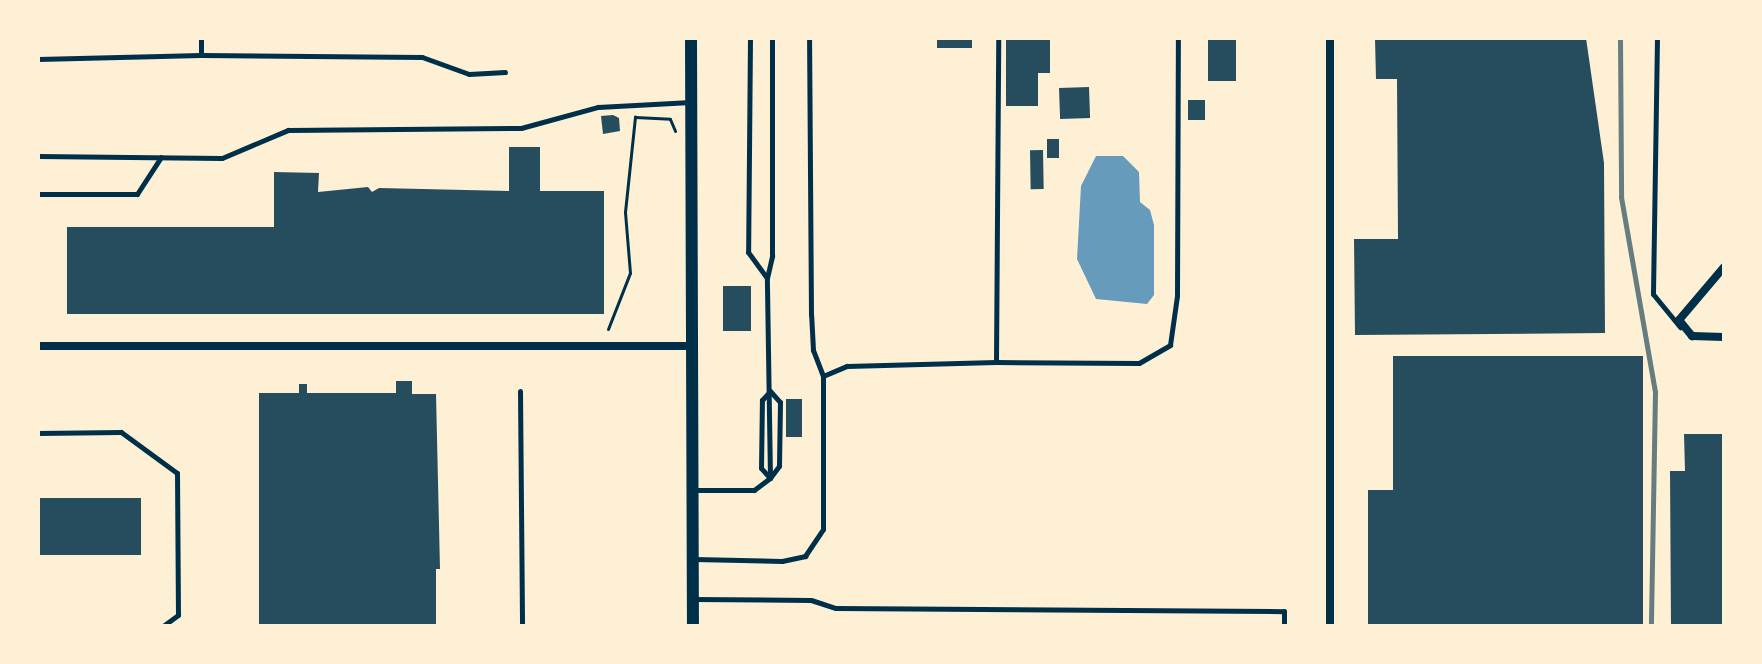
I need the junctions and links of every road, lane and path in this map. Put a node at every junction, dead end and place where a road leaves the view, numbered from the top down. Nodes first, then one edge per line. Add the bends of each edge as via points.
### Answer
1 (201, 38) edge
2 (691, 38) edge
3 (750, 38) edge
4 (772, 38) edge
5 (809, 38) edge
6 (998, 38) edge
7 (1178, 38) edge
8 (1330, 38) edge
9 (1657, 38) edge
10 (201, 55) junction
11 (38, 59) edge
12 (505, 72) dead end
13 (692, 101) junction
14 (675, 131) dead end
15 (38, 156) edge
16 (161, 157) junction
17 (38, 194) edge
18 (1724, 267) edge
19 (767, 278) junction
20 (1680, 327) junction
21 (608, 329) dead end
22 (1724, 337) edge
23 (38, 346) edge
24 (693, 346) junction
25 (996, 362) junction
26 (823, 376) junction
27 (520, 391) dead end
28 (770, 391) junction
29 (38, 433) edge
30 (770, 478) junction
31 (693, 490) junction
32 (693, 559) junction
33 (693, 599) junction
34 (163, 626) edge
35 (522, 626) edge
36 (693, 626) edge
37 (1284, 626) edge
38 (1330, 626) edge

1 - 10 lane
2 - 13 street
3 - 19 lane via 748,252
4 - 19 lane via 772,256
5 - 26 lane via 811,315 813,350
6 - 25 lane
7 - 25 lane via 1177,296 1170,345 1139,363
8 - 38 street
9 - 20 lane via 1653,294
10 - 11 lane
10 - 12 lane via 422,57 469,74
13 - 16 lane via 598,107 521,128 288,130 222,158
13 - 24 street
14 - 21 path via 670,119 635,117 625,212 630,273
15 - 16 lane
16 - 17 lane via 137,194
18 - 20 street via 1686,306
19 - 28 lane
20 - 22 street via 1692,336
23 - 24 street
24 - 31 street
25 - 26 lane via 847,366
26 - 32 lane via 825,492 818,543 805,556 782,561
27 - 35 lane
28 - 30 lane via 762,400 761,468
28 - 30 lane via 780,402 780,434 779,466
29 - 34 lane via 121,432 177,473 178,615
30 - 31 lane via 754,490
31 - 32 street
32 - 33 street
33 - 36 street
33 - 37 lane via 811,600 836,608 1284,611

